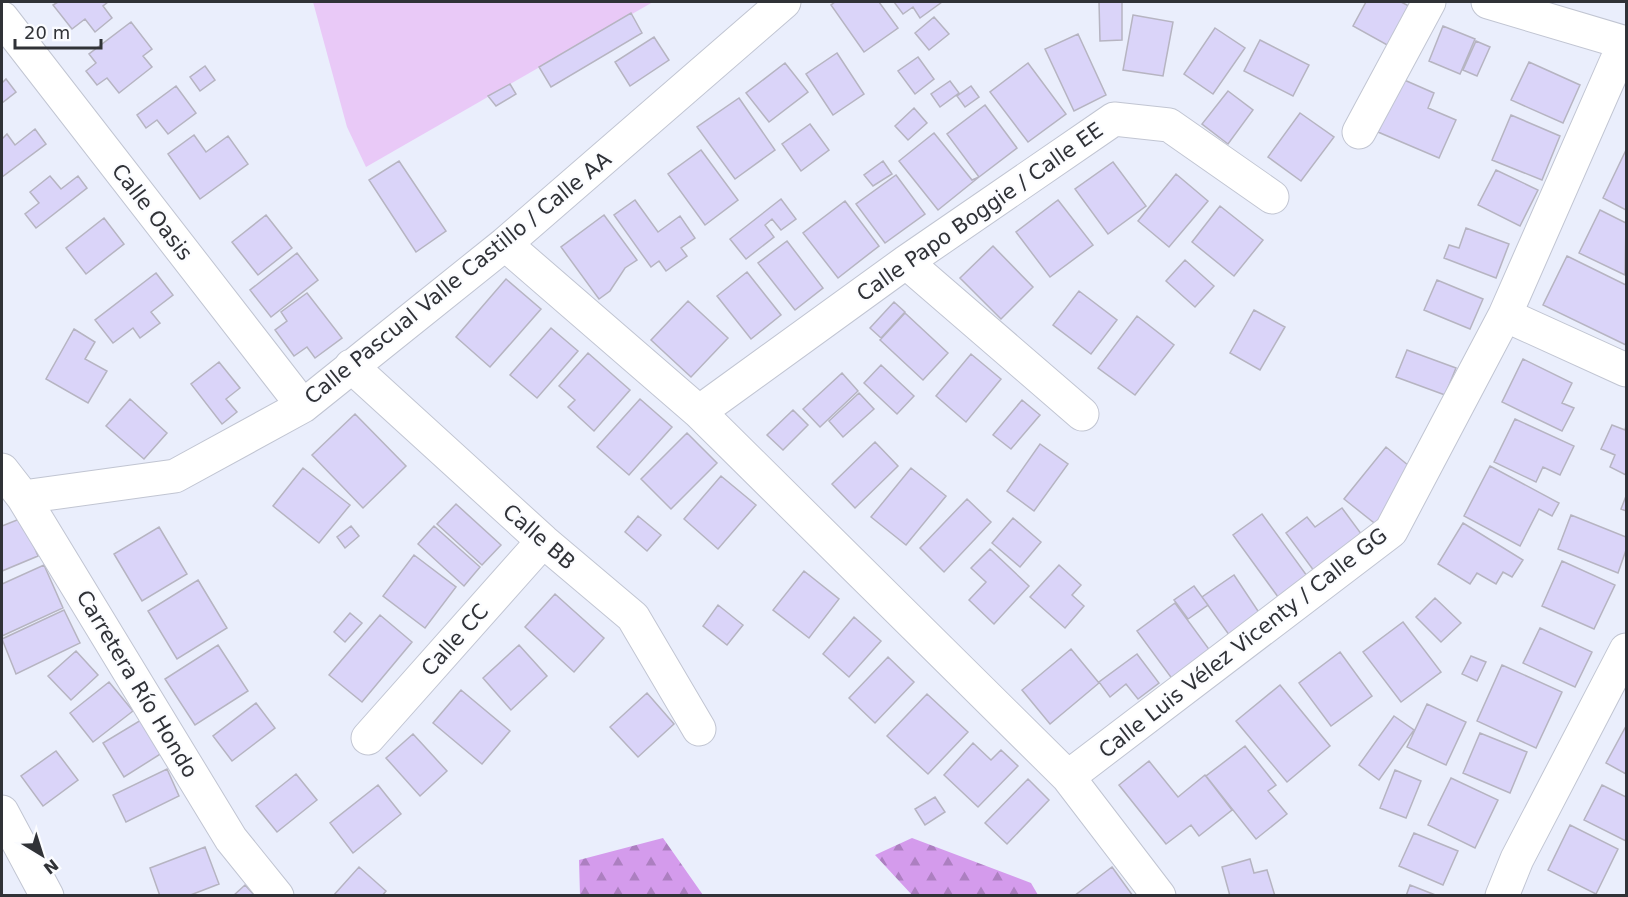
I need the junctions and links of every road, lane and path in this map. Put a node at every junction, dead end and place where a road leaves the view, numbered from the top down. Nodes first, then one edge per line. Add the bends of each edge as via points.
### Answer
1 (784, 2) edge
2 (1429, 2) edge
3 (1488, 2) edge
4 (2, 18) edge
5 (1625, 44) edge
6 (1359, 132) dead end
7 (1272, 197) dead end
8 (506, 244) junction
9 (906, 262) junction
10 (1505, 315) junction
11 (351, 366) junction
12 (1626, 370) edge
13 (303, 406) junction
14 (699, 412) junction
15 (1083, 414) dead end
16 (2, 470) edge
17 (23, 497) junction
18 (543, 542) junction
19 (1626, 650) edge
20 (699, 729) dead end
21 (368, 738) dead end
22 (1068, 777) junction
23 (2, 812) edge
24 (47, 896) edge
25 (277, 896) edge
26 (1159, 896) edge
27 (1502, 896) edge

1 - 8 street, Calle Pascual Valle Castillo / Calle AA
2 - 6 street
3 - 5 street
4 - 13 street, Calle Oasis
5 - 10 street, Calle Luis Vélez Vicenty / Calle GG
7 - 9 street, Calle Papo Boggie / Calle EE via 1169,125 1114,119
8 - 11 street, Calle Pascual Valle Castillo / Calle AA
8 - 14 street
9 - 14 street, Calle Papo Boggie / Calle EE
9 - 15 street
10 - 12 street
10 - 22 street, Calle Luis Vélez Vicenty / Calle GG via 1391,531
11 - 13 street, Calle Pascual Valle Castillo / Calle AA
11 - 18 street, Calle BB
13 - 17 street, Calle Pascual Valle Castillo / Calle AA via 175,476
14 - 22 street
16 - 17 street, Carretera Río Hondo
17 - 25 street, Carretera Río Hondo via 231,839
18 - 20 street, Calle BB via 633,617
18 - 21 street, Calle CC
19 - 27 street
22 - 26 street
23 - 24 street

